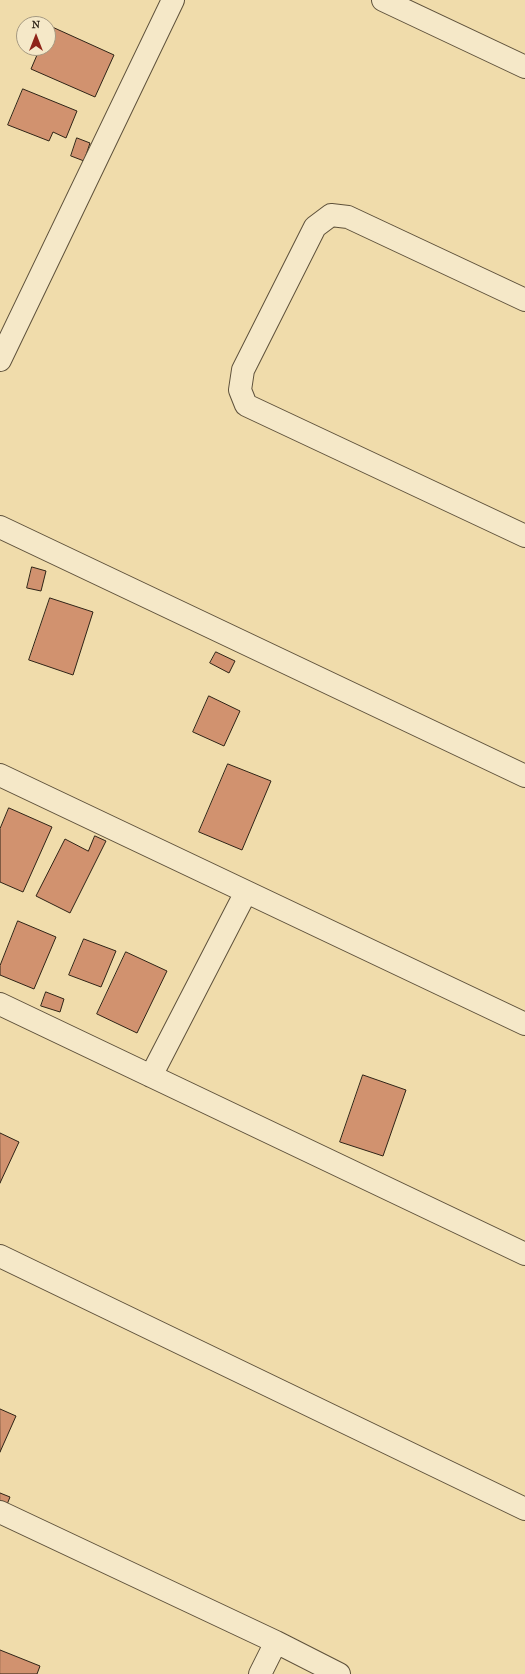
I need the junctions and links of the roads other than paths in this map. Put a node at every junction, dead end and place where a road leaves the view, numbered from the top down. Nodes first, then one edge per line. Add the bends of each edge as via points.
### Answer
1 (173, 0) edge
2 (383, 0) edge
3 (525, 68) edge
4 (525, 300) edge
5 (0, 360) edge
6 (0, 526) edge
7 (525, 536) edge
8 (0, 775) edge
9 (525, 776) edge
10 (246, 892) junction
11 (0, 1004) edge
12 (525, 1024) edge
13 (152, 1076) junction
14 (525, 1254) edge
15 (0, 1256) edge
16 (525, 1509) edge
17 (0, 1512) edge
18 (276, 1642) junction
19 (260, 1674) edge
20 (339, 1674) edge

1 - 5 street
2 - 3 street
4 - 7 street via 348,217 331,215 315,227 243,370 240,390 246,405
6 - 9 street
8 - 10 street
10 - 12 street
10 - 13 street
11 - 13 street
13 - 14 street
15 - 16 street
17 - 18 street
18 - 19 street
18 - 20 street

